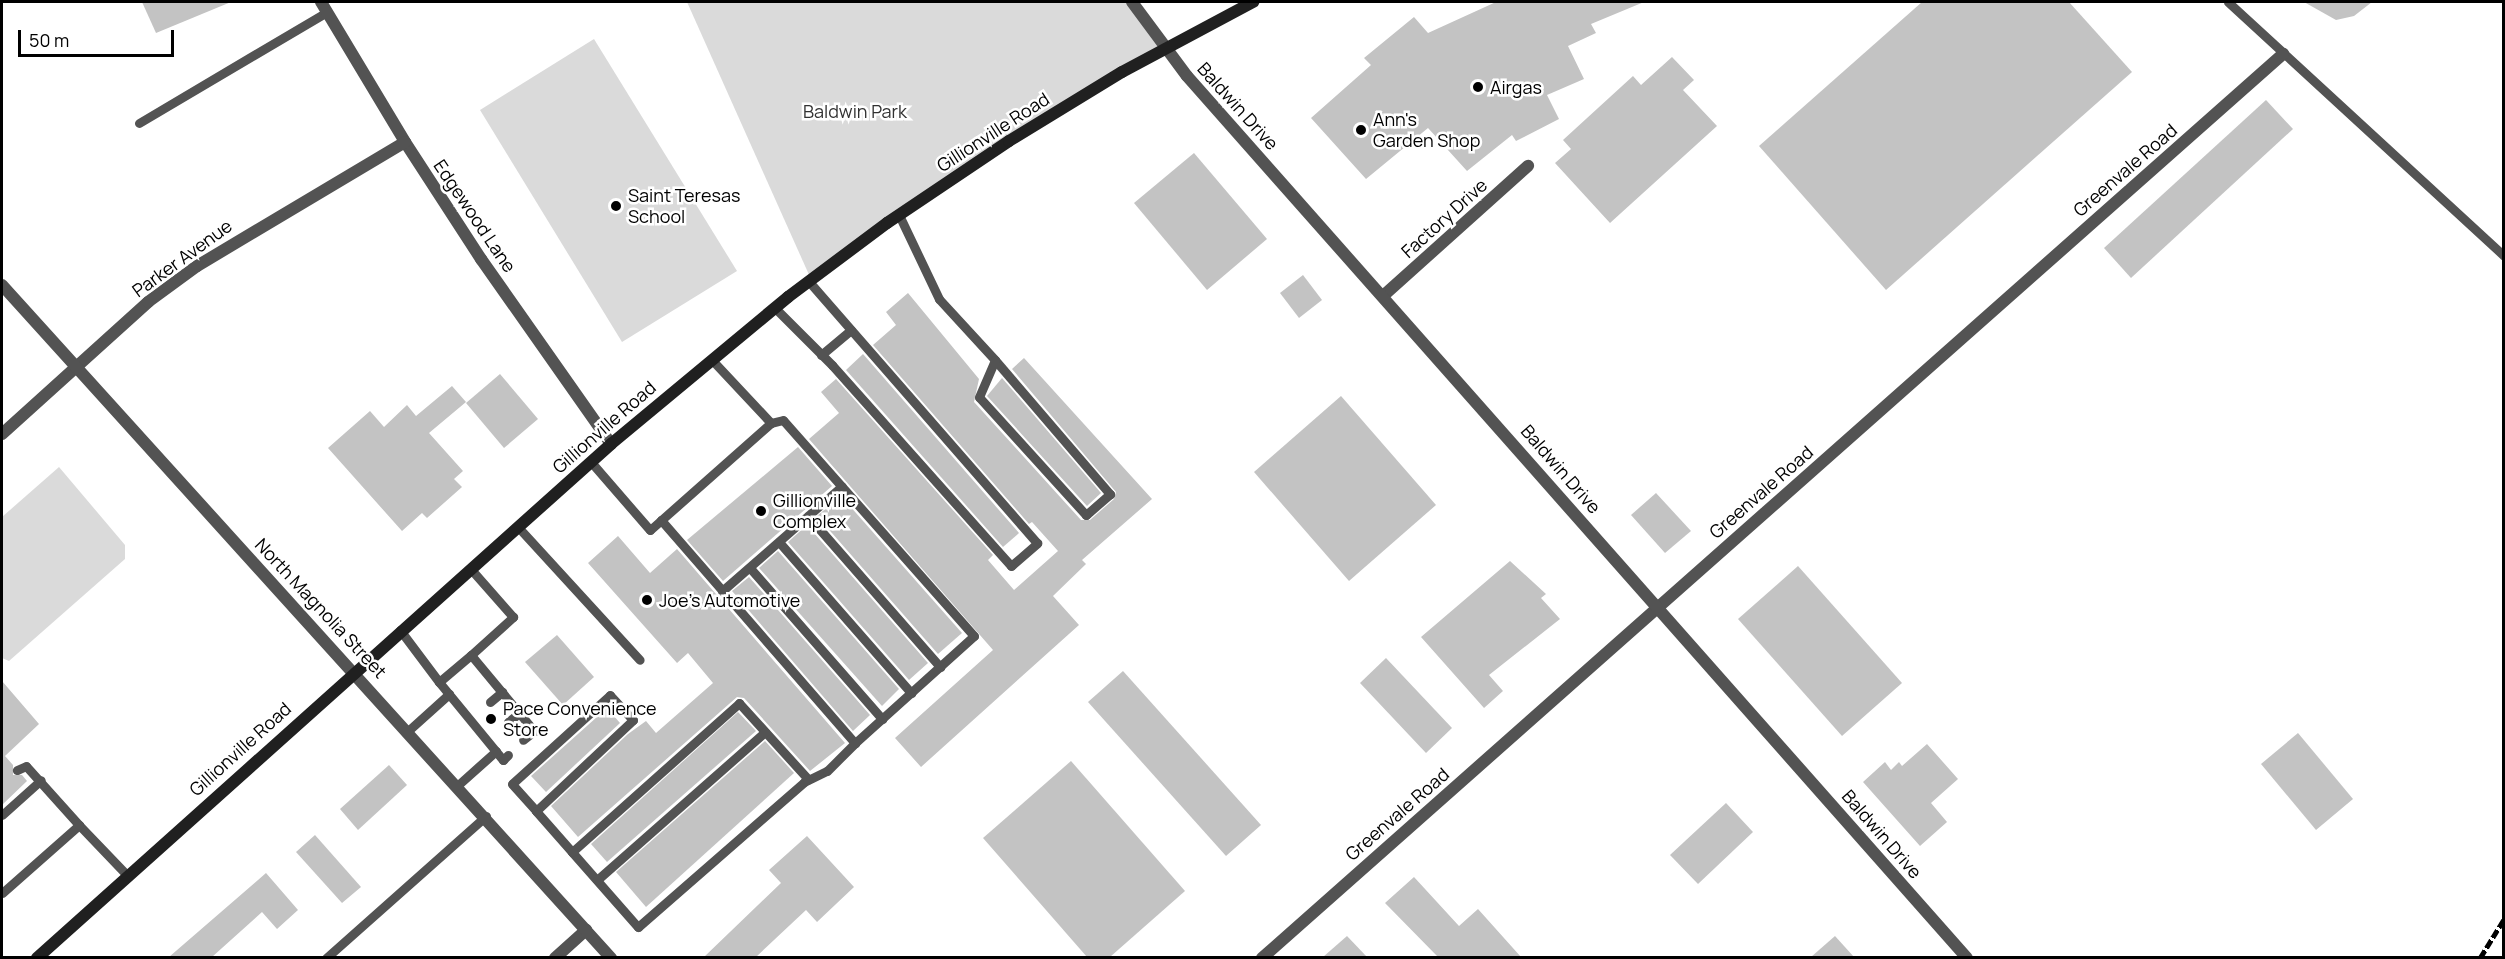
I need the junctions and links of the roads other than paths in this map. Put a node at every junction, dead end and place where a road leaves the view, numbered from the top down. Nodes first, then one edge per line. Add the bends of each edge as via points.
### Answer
1 (1132, 2) edge
2 (1253, 2) edge
3 (2228, 2) edge
4 (324, 7) edge
5 (1165, 49) junction
6 (2283, 54) junction
7 (139, 123) dead end
8 (405, 142) junction
9 (1528, 166) dead end
10 (899, 215) junction
11 (2504, 256) edge
12 (809, 282) junction
13 (2, 285) edge
14 (1383, 296) junction
15 (775, 308) junction
16 (851, 330) junction
17 (821, 355) junction
18 (712, 360) junction
19 (995, 360) junction
20 (77, 367) junction
21 (771, 423) junction
22 (2, 434) edge
23 (611, 444) junction
24 (591, 462) junction
25 (842, 486) junction
26 (808, 516) junction
27 (661, 520) junction
28 (518, 527) junction
29 (779, 542) junction
30 (470, 568) junction
31 (750, 568) junction
32 (722, 591) junction
33 (1659, 607) junction
34 (400, 630) junction
35 (471, 655) junction
36 (640, 660) dead end
37 (940, 667) junction
38 (355, 673) junction
39 (439, 682) junction
40 (502, 692) junction
41 (911, 693) junction
42 (449, 694) junction
43 (490, 702) dead end
44 (519, 713) junction
45 (882, 718) junction
46 (508, 722) dead end
47 (409, 730) junction
48 (765, 732) junction
49 (523, 740) dead end
50 (855, 743) junction
51 (496, 751) junction
52 (508, 754) dead end
53 (17, 770) dead end
54 (808, 779) junction
55 (41, 780) junction
56 (458, 785) junction
57 (536, 811) junction
58 (2, 815) edge
59 (486, 816) junction
60 (79, 825) junction
61 (572, 852) junction
62 (127, 876) junction
63 (597, 880) junction
64 (2, 893) edge
65 (586, 930) junction
66 (37, 957) edge
67 (326, 957) edge
68 (555, 957) edge
69 (611, 957) edge
70 (1262, 957) edge
71 (1967, 957) edge

1 - 5 street, Baldwin Drive
2 - 5 main road, Gillionville Road
3 - 6 lane
4 - 7 lane
4 - 8 street, Edgewood Lane
5 - 10 main road, Gillionville Road via 1009,141
5 - 14 street, Baldwin Drive
6 - 11 lane
6 - 33 street, Greenvale Road
8 - 20 street, Parker Avenue via 196,266 148,302
8 - 23 street, Edgewood Lane
9 - 14 street, Factory Drive
10 - 12 main road, Gillionville Road
10 - 19 lane via 939,299
12 - 15 main road, Gillionville Road
12 - 16 lane
13 - 20 street, North Magnolia Street
14 - 33 street, Baldwin Drive
15 - 17 lane
15 - 18 main road, Gillionville Road
16 - 17 lane
16 - 17 lane via 1037,543 1011,566
18 - 21 lane
18 - 23 main road, Gillionville Road
19 - 19 lane via 1110,494 1086,515 979,396
20 - 22 street, Parker Avenue
20 - 38 street, North Magnolia Street
21 - 25 lane via 783,420
21 - 27 lane
23 - 24 main road, Gillionville Road
24 - 27 lane via 650,530
24 - 28 main road, Gillionville Road
25 - 26 lane
25 - 37 lane via 974,636
26 - 29 lane
26 - 37 lane
27 - 32 lane
28 - 30 main road, Gillionville Road
28 - 36 lane
29 - 31 lane
29 - 41 lane
30 - 34 main road, Gillionville Road
30 - 35 lane via 513,617
31 - 32 lane
31 - 45 lane
32 - 50 lane
33 - 70 street, Greenvale Road
33 - 71 street, Baldwin Drive
34 - 38 main road, Gillionville Road
34 - 39 lane
35 - 39 lane
35 - 40 lane
37 - 41 lane
38 - 47 street, North Magnolia Street
38 - 62 main road, Gillionville Road
39 - 42 lane
40 - 43 lane
40 - 44 lane
41 - 45 lane
42 - 47 lane
42 - 51 lane via 490,738
44 - 46 lane
44 - 49 lane via 534,730
45 - 50 lane
47 - 56 street, North Magnolia Street
48 - 54 lane
48 - 61 lane via 739,703
48 - 63 lane
50 - 54 lane via 826,771
51 - 52 lane via 503,760
51 - 56 lane
53 - 55 lane via 26,766
54 - 63 lane via 638,927
55 - 58 lane
55 - 60 lane
56 - 59 street, North Magnolia Street
57 - 57 lane via 633,720 610,695 512,784
57 - 61 lane
59 - 65 street, North Magnolia Street
59 - 67 lane
60 - 62 lane
60 - 64 lane
61 - 63 lane
62 - 66 main road, Gillionville Road
65 - 68 street
65 - 69 street, North Magnolia Street

